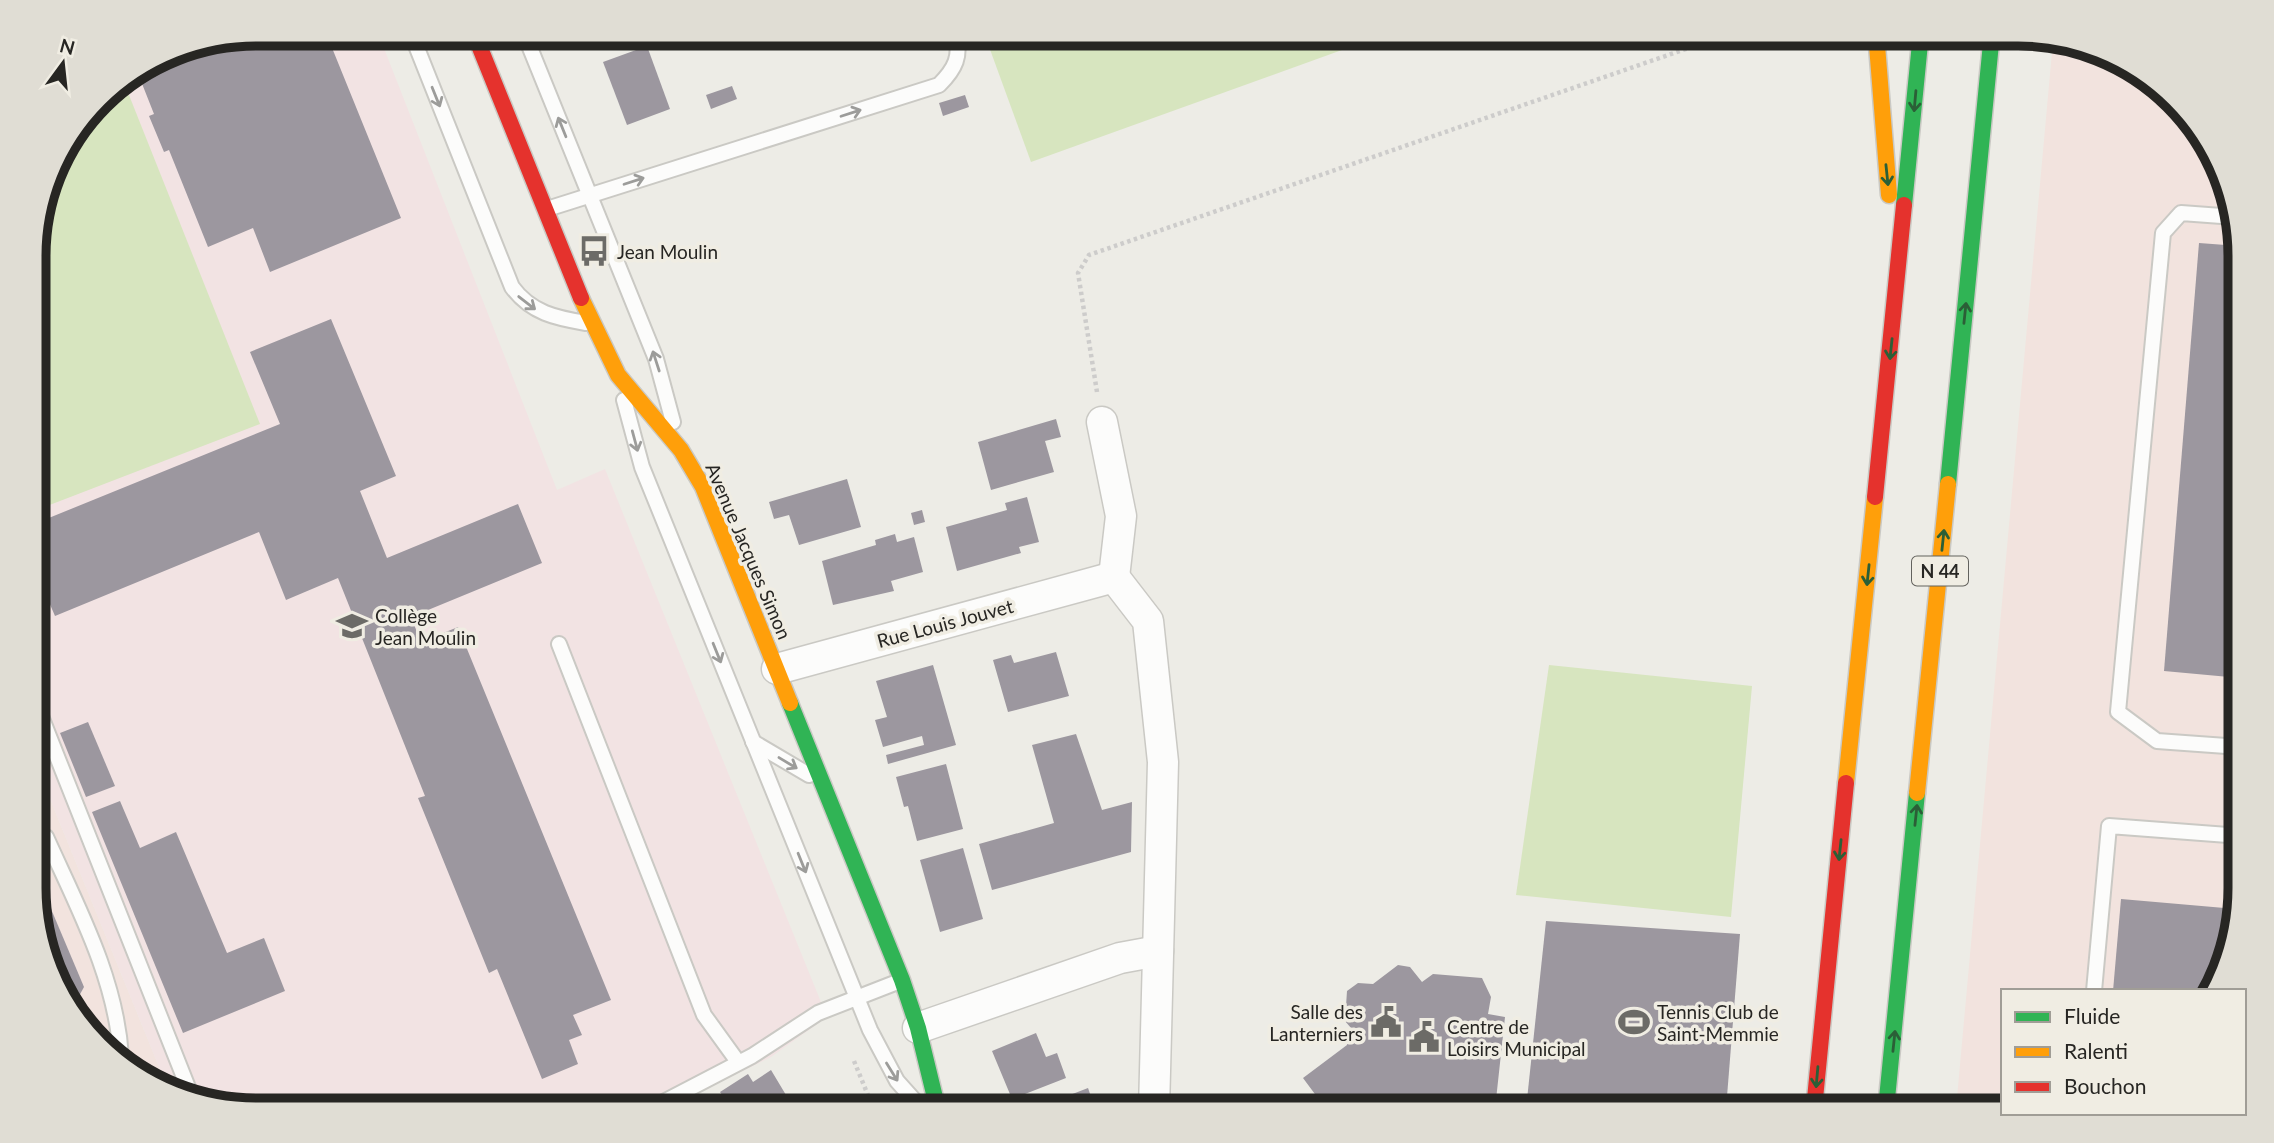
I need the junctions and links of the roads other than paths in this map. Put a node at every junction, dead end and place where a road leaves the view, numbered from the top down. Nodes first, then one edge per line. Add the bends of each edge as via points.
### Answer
1 (416, 46) edge
2 (479, 46) edge
3 (529, 46) edge
4 (960, 46) edge
5 (1877, 46) edge
6 (1920, 46) edge
7 (1991, 46) edge
8 (590, 195) junction
9 (545, 209) junction
10 (2224, 216) edge
11 (1898, 281) junction
12 (592, 324) junction
13 (618, 374) junction
14 (1102, 422) road end
15 (681, 450) junction
16 (1114, 576) junction
17 (559, 645) dead end
18 (776, 669) junction
19 (46, 729) edge
20 (753, 742) junction
21 (2228, 746) edge
22 (823, 783) junction
23 (2228, 835) edge
24 (46, 837) dead end
25 (1158, 951) junction
26 (902, 979) junction
27 (2094, 989) edge
28 (857, 998) junction
29 (918, 1028) junction
30 (120, 1048) edge
31 (738, 1062) junction
32 (187, 1086) edge
33 (1154, 1097) edge
34 (1815, 1097) edge
35 (1887, 1097) edge
36 (666, 1098) edge
37 (912, 1098) edge
38 (935, 1098) edge

1 -> 12 lane via 512,287 522,301 537,310
2 - 9 main road, Avenue Jacques Simon
8 -> 3 lane
8 -> 4 lane via 939,85 951,73
5 -> 11 main road
6 -> 11 main road
35 -> 7 main road, N 44
8 - 9 lane
15 -> 8 lane via 656,359
9 - 12 main road, Avenue Jacques Simon
10 - 21 lane via 2181,213 2163,233 2118,712 2157,741
11 -> 34 main road
12 - 13 main road, Avenue Jacques Simon
13 - 15 main road, Avenue Jacques Simon
13 -> 20 lane via 642,467
14 - 16 street via 1121,516
15 - 18 main road, Avenue Jacques Simon via 703,487
16 - 18 street, Rue Louis Jouvet
16 - 25 street via 1149,621 1163,762
17 - 31 lane via 704,1016
18 - 22 main road, Avenue Jacques Simon
19 - 32 lane
20 -> 22 lane
20 -> 28 lane
22 - 26 main road, Avenue Jacques Simon
23 - 27 lane via 2109,827
24 - 30 lane via 107,976
25 - 29 street via 1120,958
25 - 33 street
26 - 28 lane
26 - 29 main road, Avenue Jacques Simon
28 - 31 lane via 818,1013
28 -> 37 lane via 884,1059
29 - 38 main road, Avenue Jacques Simon
31 - 36 lane

